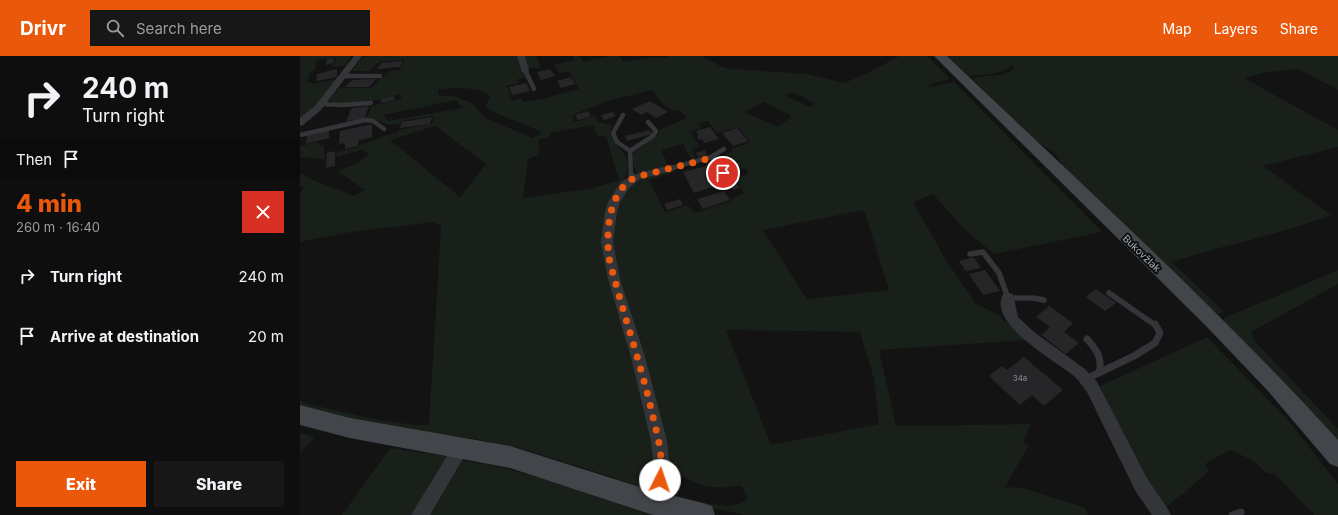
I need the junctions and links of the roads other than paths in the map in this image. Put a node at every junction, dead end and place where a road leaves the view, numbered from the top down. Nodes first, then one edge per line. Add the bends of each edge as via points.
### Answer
1 (358, 56) edge
2 (522, 56) edge
3 (940, 56) edge
4 (526, 70) joint
5 (343, 76) junction
6 (380, 76) dead end
7 (534, 89) dead end
8 (371, 103) dead end
9 (321, 104) junction
10 (623, 115) dead end
11 (648, 122) dead end
12 (300, 123) edge
13 (384, 129) dead end
14 (300, 135) edge
15 (724, 149) dead end
16 (630, 151) junction
17 (711, 158) junction
18 (671, 168) joint
19 (631, 180) junction
20 (728, 186) dead end
21 (970, 254) dead end
22 (1109, 293) dead end
23 (1008, 298) junction
24 (1044, 300) dead end
25 (1087, 339) dead end
26 (1100, 372) junction
27 (1086, 379) junction
28 (300, 415) edge
29 (461, 448) junction
30 (1338, 456) edge
31 (650, 502) junction
32 (1241, 512) dead end
33 (420, 515) edge
34 (703, 515) edge
35 (1162, 515) edge
36 (1232, 515) edge

1 - 5 street
2 - 4 street
3 - 30 main road, Bukovžlak via 1214,323 1274,384
4 - 7 lane
5 - 6 lane
5 - 9 street
8 - 9 lane via 342,106
9 - 12 street
10 - 16 lane via 613,133 617,142
11 - 16 lane via 656,131 653,136
13 - 14 lane via 373,121 365,120
15 - 17 lane
16 - 19 lane
17 - 18 lane
17 - 20 lane via 723,165 723,177
18 - 19 street
19 - 31 street via 614,202 607,242 614,279 659,441 662,469
21 - 23 lane via 982,252 999,273
22 - 26 lane via 1150,319 1160,333 1155,343
23 - 24 lane
23 - 27 street via 1013,320 1029,336
25 - 26 lane via 1101,357
26 - 27 lane
27 - 35 street via 1142,486
28 - 29 main road via 350,428
29 - 31 main road via 510,456
29 - 33 street
31 - 34 main road
32 - 36 lane

